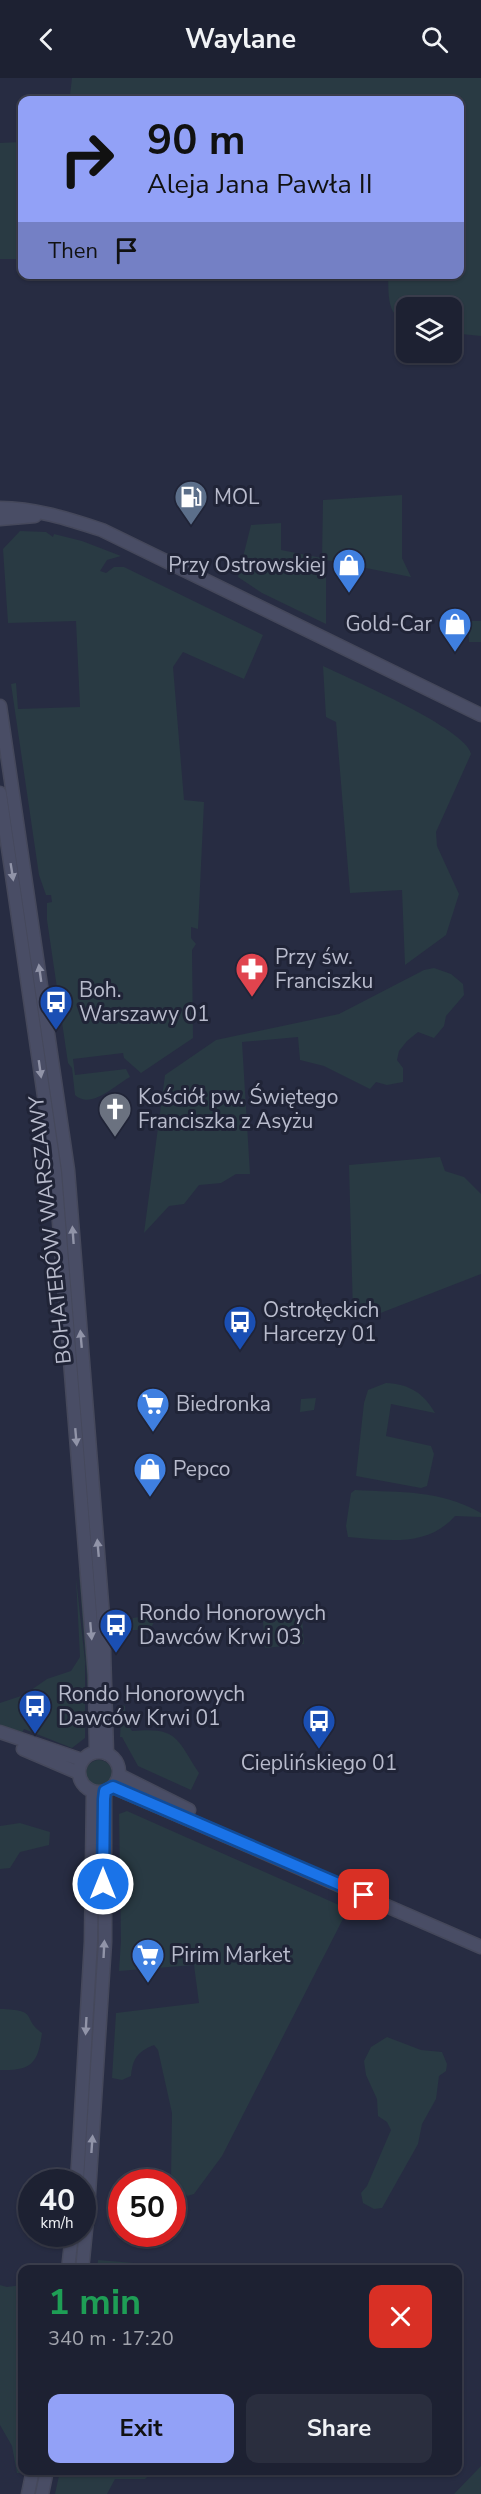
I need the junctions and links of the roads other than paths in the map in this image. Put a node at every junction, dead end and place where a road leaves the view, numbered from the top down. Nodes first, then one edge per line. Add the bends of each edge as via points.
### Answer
1 (0, 508) edge
2 (46, 514) junction
3 (0, 519) edge
4 (0, 706) edge
5 (481, 715) edge
6 (0, 793) edge
7 (0, 1732) edge
8 (0, 1739) edge
9 (101, 1753) junction
10 (80, 1767) junction
11 (107, 1786) junction
12 (481, 1947) edge
13 (77, 2169) edge
14 (71, 2247) edge
15 (69, 2265) edge
16 (82, 2265) edge
17 (32, 2475) edge
18 (46, 2475) edge
19 (28, 2494) edge
20 (42, 2494) edge

1 - 2 main road
2 - 3 main road
2 - 5 main road via 117,537
9 -> 4 main road, BOHATERÓW WARSZAWY via 103,1616 68,1170
6 -> 9 main road, BOHATERÓW WARSZAWY via 55,1172
7 - 10 main road
8 - 10 main road
9 - 10 main road
9 - 11 main road via 116,1761
10 - 11 main road via 83,1784
11 - 12 main road
11 -> 13 main road via 91,1942
16 -> 11 main road via 105,1942
14 - 15 main road
17 - 19 main road
18 - 20 main road

